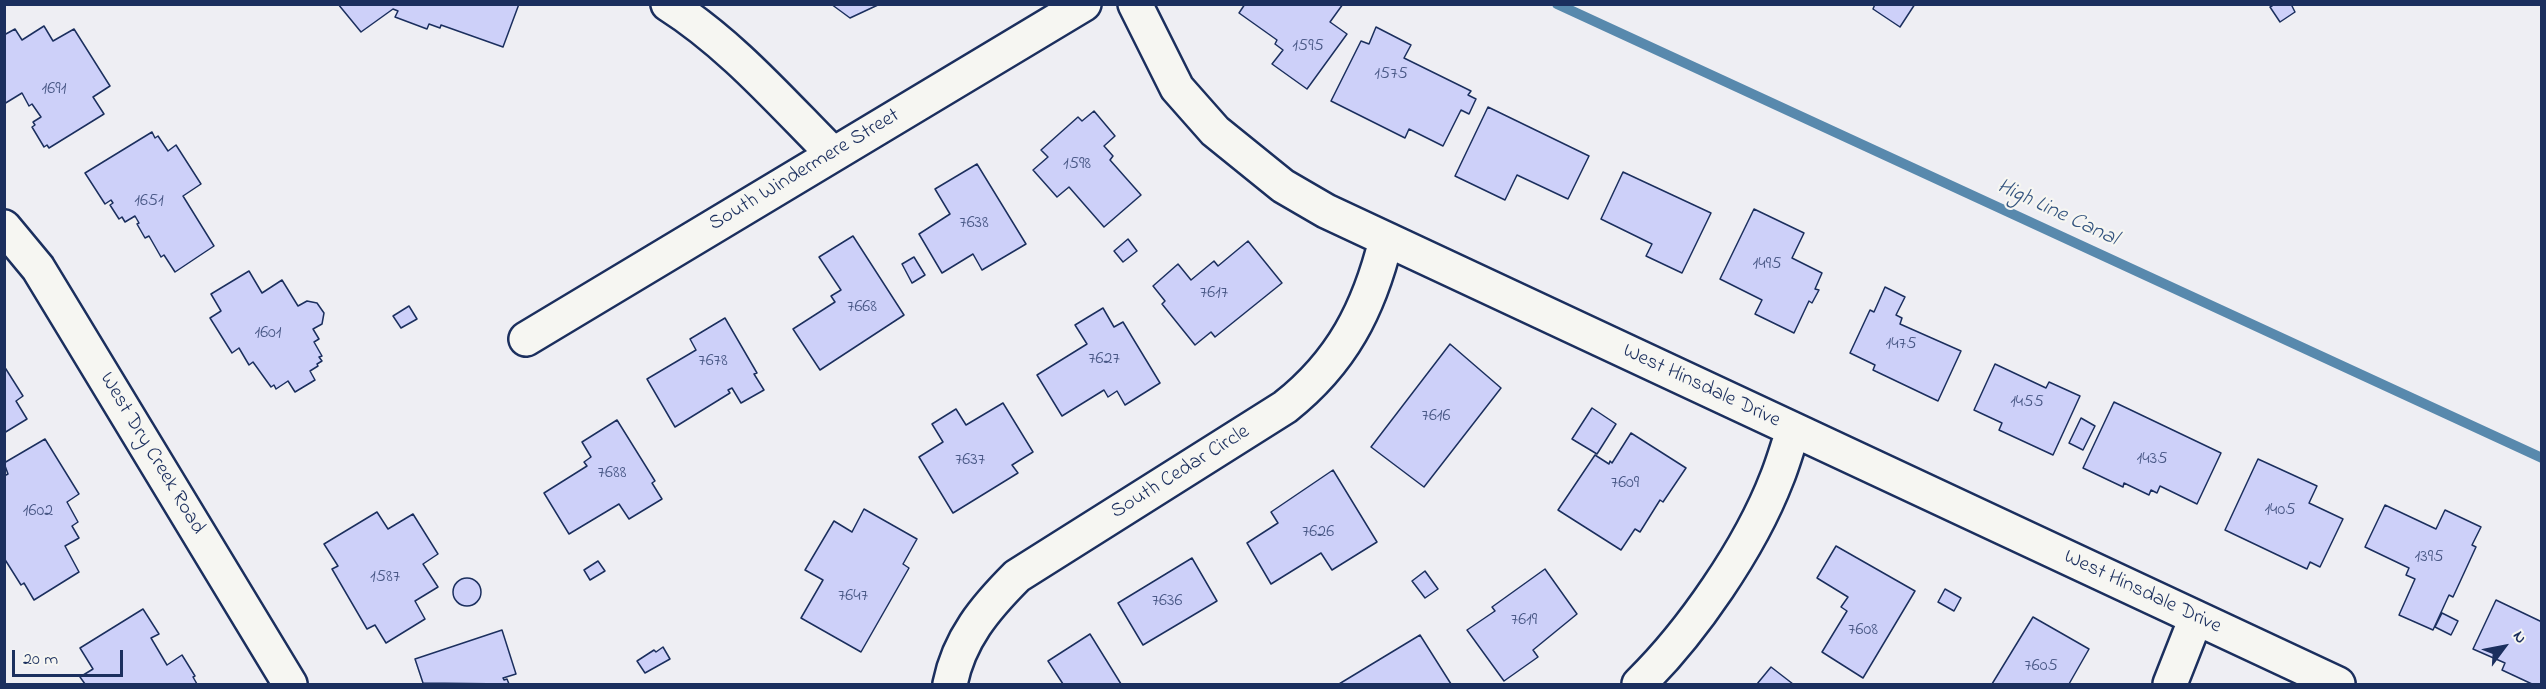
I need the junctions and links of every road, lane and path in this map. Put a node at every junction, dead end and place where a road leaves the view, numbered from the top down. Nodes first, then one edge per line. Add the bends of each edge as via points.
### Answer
1 (668, 4) edge
2 (1084, 4) edge
3 (1135, 4) edge
4 (833, 154) junction
5 (4, 227) edge
6 (1386, 240) junction
7 (526, 339) dead end
8 (1793, 430) junction
9 (2196, 618) junction
10 (290, 684) edge
11 (950, 684) edge
12 (1639, 684) edge
13 (2170, 684) edge
14 (2338, 684) edge

1 - 4 street via 736,57
2 - 4 street, South Windermere Street
3 - 6 street, West Hinsdale Drive via 1177,88 1215,131 1283,186
4 - 7 street, South Windermere Street
5 - 10 street, West Dry Creek Road via 38,268
6 - 8 street, West Hinsdale Drive
6 - 11 street, South Cedar Circle via 1372,289 1355,328 1330,366 1285,407 1017,576 987,607 969,634
8 - 9 street, West Hinsdale Drive
8 - 12 street via 1777,480 1727,572 1675,644
9 - 13 street
9 - 14 street, West Hinsdale Drive

